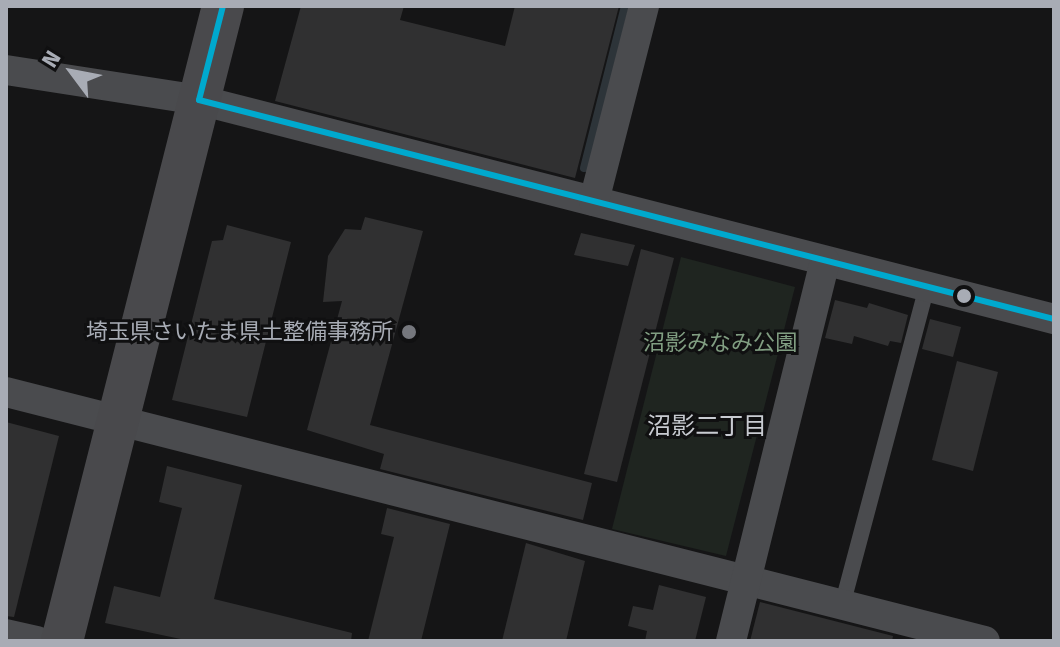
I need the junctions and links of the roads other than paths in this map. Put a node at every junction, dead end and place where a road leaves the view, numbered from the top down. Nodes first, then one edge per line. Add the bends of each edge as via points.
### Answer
1 (223, 6) edge
2 (644, 6) edge
3 (6, 70) edge
4 (199, 100) junction
5 (594, 201) junction
6 (825, 261) junction
7 (927, 287) junction
8 (1054, 319) edge
9 (6, 392) edge
10 (118, 420) junction
11 (746, 581) junction
12 (843, 602) junction
13 (6, 634) edge
14 (929, 634) edge
15 (37, 641) edge
16 (62, 641) edge
17 (731, 641) edge
18 (985, 641) edge

1 - 4 street
2 - 5 street
3 - 4 street
4 - 5 street
4 - 10 street
5 - 6 street
6 - 7 street
6 - 11 street
7 - 8 street
7 - 12 lane
9 - 10 street
10 - 11 street
10 - 16 street
11 - 12 street
11 - 17 street
12 - 14 street
13 - 15 street
14 - 18 street

